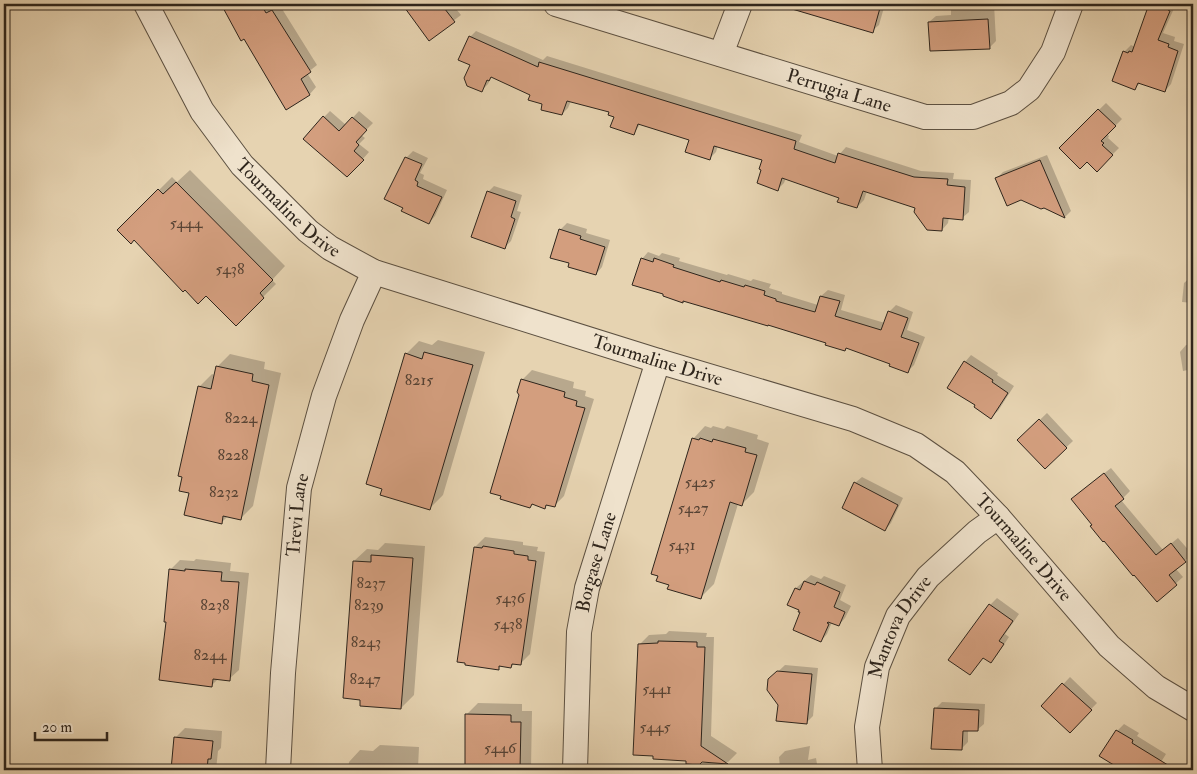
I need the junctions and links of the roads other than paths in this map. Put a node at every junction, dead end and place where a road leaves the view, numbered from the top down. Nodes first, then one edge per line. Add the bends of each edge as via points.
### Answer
1 (146, 4) edge
2 (556, 4) edge
3 (740, 4) edge
4 (1071, 4) edge
5 (721, 54) junction
6 (374, 272) junction
7 (658, 361) junction
8 (998, 517) junction
9 (1193, 709) edge
10 (278, 770) edge
11 (575, 770) edge
12 (870, 770) edge

1 - 6 street, Tourmaline Drive via 202,111 242,165 308,231 330,248
2 - 5 street, Perrugia Lane
3 - 5 street
4 - 5 street, Perrugia Lane via 1053,52 1029,89 1011,103 973,118 925,116
6 - 7 street, Tourmaline Drive
6 - 10 street, Trevi Lane via 324,396 300,488 283,673
7 - 8 street, Tourmaline Drive via 854,419 916,445 955,472
7 - 11 street, Borgase Lane via 587,588 579,632
8 - 9 street, Tourmaline Drive via 1109,646 1156,687
8 - 12 street, Mantova Drive via 928,577 898,616 877,667 867,727

